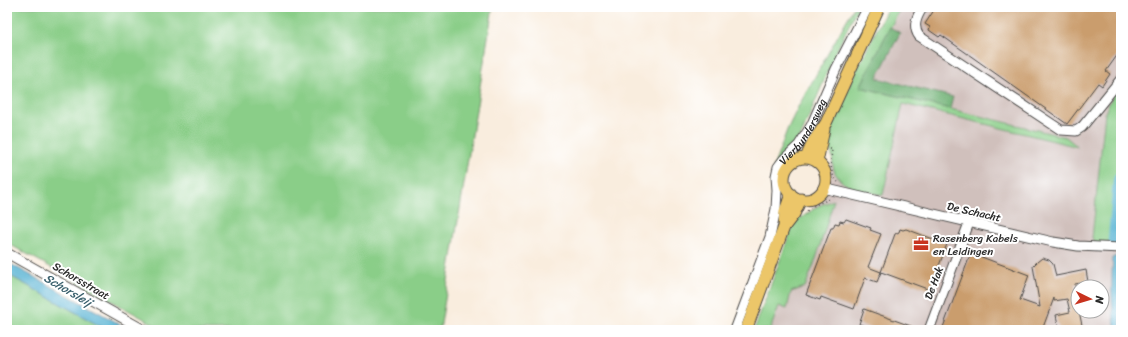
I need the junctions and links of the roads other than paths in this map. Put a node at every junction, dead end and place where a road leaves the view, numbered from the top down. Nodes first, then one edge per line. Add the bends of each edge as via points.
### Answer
1 (868, 7) edge
2 (878, 7) edge
3 (923, 7) edge
4 (1121, 79) edge
5 (812, 160) junction
6 (823, 188) junction
7 (791, 194) junction
8 (801, 199) junction
9 (969, 223) junction
10 (784, 228) junction
11 (1121, 248) edge
12 (7, 253) edge
13 (144, 330) edge
14 (735, 330) edge
15 (746, 330) edge
16 (929, 330) edge

1 - 14 street, Vierbundersweg via 811,126 799,145 778,167 776,209 770,236
2 - 5 main road, Vierbundersweg
3 - 4 street via 915,28 919,36 1061,130 1069,132 1082,128
5 - 6 main road via 822,167 825,173
5 - 7 main road via 799,158 787,167 784,181
6 - 8 main road via 814,197
6 - 9 street, De Schacht
7 - 8 main road
7 - 10 main road via 785,211
8 - 10 main road
9 - 11 street, De Schacht via 1053,242
9 - 16 street, De Hak
10 - 15 main road
12 - 13 street, Schorsstraat

